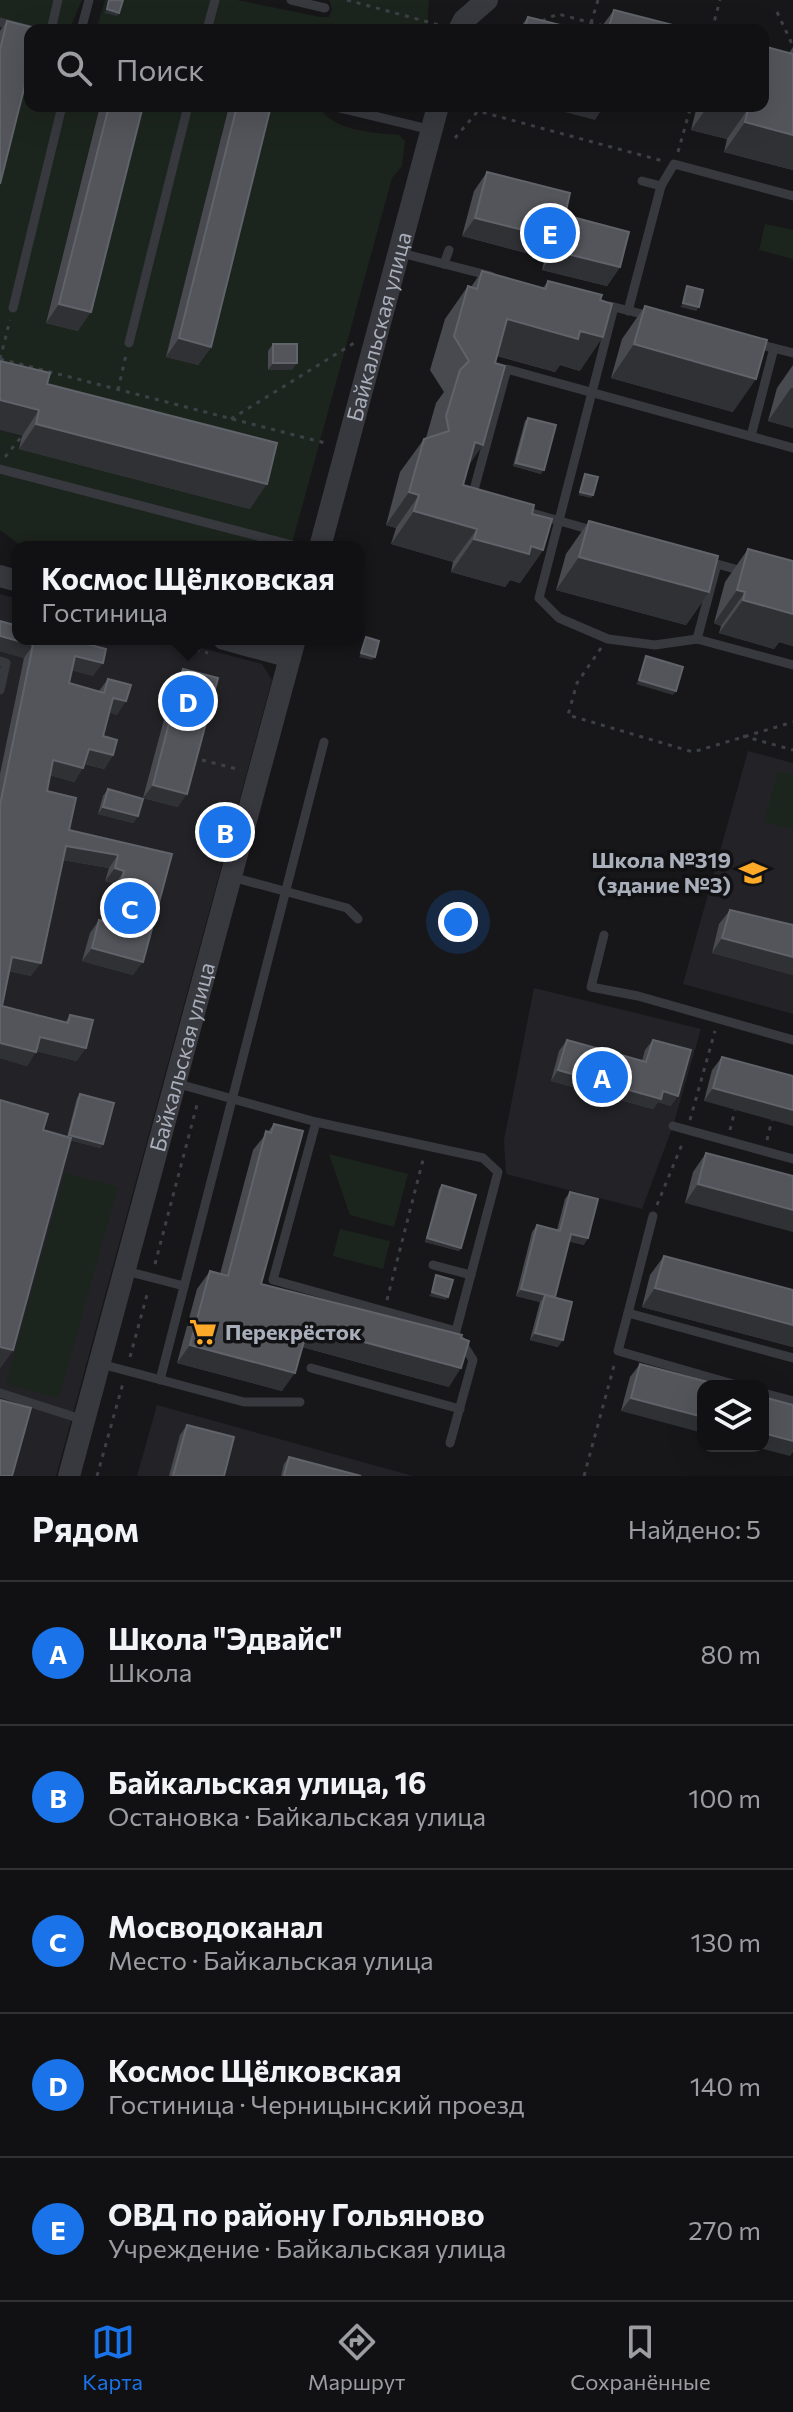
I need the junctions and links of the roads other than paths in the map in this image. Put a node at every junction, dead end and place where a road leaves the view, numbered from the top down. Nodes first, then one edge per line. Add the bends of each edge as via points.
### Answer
1 (58, 0) edge
2 (89, 0) edge
3 (215, 0) edge
4 (291, 0) edge
5 (455, 0) edge
6 (487, 0) edge
7 (325, 8) dead end
8 (0, 22) edge
9 (52, 24) edge
10 (83, 24) edge
11 (209, 24) edge
12 (452, 24) edge
13 (457, 24) edge
14 (24, 28) edge
15 (61, 112) edge
16 (187, 112) edge
17 (357, 112) edge
18 (436, 112) edge
19 (432, 130) junction
20 (642, 181) dead end
21 (661, 186) junction
22 (793, 196) edge
23 (449, 250) dead end
24 (399, 252) junction
25 (444, 264) junction
26 (506, 280) edge
27 (599, 303) edge
28 (614, 307) junction
29 (13, 308) road end
30 (628, 311) junction
31 (658, 319) edge
32 (747, 341) edge
33 (129, 343) road end
34 (774, 348) junction
35 (793, 353) edge
36 (593, 393) junction
37 (751, 436) junction
38 (793, 448) edge
39 (0, 469) edge
40 (487, 501) edge
41 (516, 509) edge
42 (559, 521) junction
43 (602, 533) edge
44 (277, 541) edge
45 (322, 541) edge
46 (689, 556) edge
47 (717, 564) junction
48 (763, 577) edge
49 (697, 639) junction
50 (269, 645) edge
51 (292, 648) edge
52 (0, 661) edge
53 (793, 665) edge
54 (0, 690) edge
55 (324, 742) dead end
56 (232, 877) junction
57 (286, 891) junction
58 (358, 919) dead end
59 (604, 935) dead end
60 (793, 1040) edge
61 (175, 1083) junction
62 (232, 1099) junction
63 (316, 1122) junction
64 (673, 1126) dead end
65 (793, 1159) edge
66 (653, 1216) dead end
67 (433, 1265) dead end
68 (125, 1270) junction
69 (471, 1275) junction
70 (184, 1286) junction
71 (628, 1313) junction
72 (456, 1331) junction
73 (793, 1358) edge
74 (100, 1364) junction
75 (311, 1368) dead end
76 (160, 1380) junction
77 (719, 1380) edge
78 (0, 1393) edge
79 (769, 1395) edge
80 (793, 1401) edge
81 (300, 1402) dead end
82 (460, 1409) junction
83 (85, 1420) junction
84 (450, 1443) dead end
85 (69, 1476) edge

1 - 9 lane
2 - 10 lane
3 - 11 lane
4 - 7 lane
5 - 12 street
6 - 13 street
8 - 14 lane
15 - 29 lane
16 - 33 lane
17 - 19 lane
18 - 19 street, Байкальская улица
19 - 24 street, Байкальская улица
20 - 21 lane
21 - 22 lane via 674,164
21 - 30 lane
23 - 25 lane
24 - 25 lane
24 - 45 street, Байкальская улица
25 - 26 lane
27 - 28 lane
28 - 30 lane
28 - 36 lane
30 - 31 lane
32 - 34 lane
34 - 35 lane
34 - 37 lane
36 - 37 lane
36 - 40 lane via 507,369 472,497
36 - 42 lane
37 - 38 lane
39 - 44 lane
41 - 42 lane
42 - 43 lane
42 - 49 lane via 539,598 559,618 608,639 655,645
46 - 47 lane
47 - 48 lane
47 - 49 lane
49 - 53 lane
50 - 51 street
51 - 56 street, Байкальская улица
52 - 54 lane via 6,663
55 - 57 lane
56 - 57 lane
56 - 61 street, Байкальская улица
57 - 58 lane via 347,908
57 - 62 lane
59 - 60 lane via 591,987
61 - 62 lane
61 - 68 street, Байкальская улица
62 - 63 lane
62 - 70 lane
63 - 69 lane via 483,1158 498,1172
63 - 72 lane via 273,1280
64 - 65 lane
66 - 71 lane
67 - 69 lane
68 - 70 lane
68 - 74 street, Байкальская улица
69 - 72 lane
70 - 76 lane
71 - 73 lane
71 - 77 lane via 618,1351
72 - 82 lane via 473,1360
74 - 76 lane
74 - 83 street, Байкальская улица
75 - 82 lane
76 - 81 lane via 244,1402
78 - 83 lane
79 - 80 lane
82 - 84 lane
83 - 85 street, Байкальская улица

